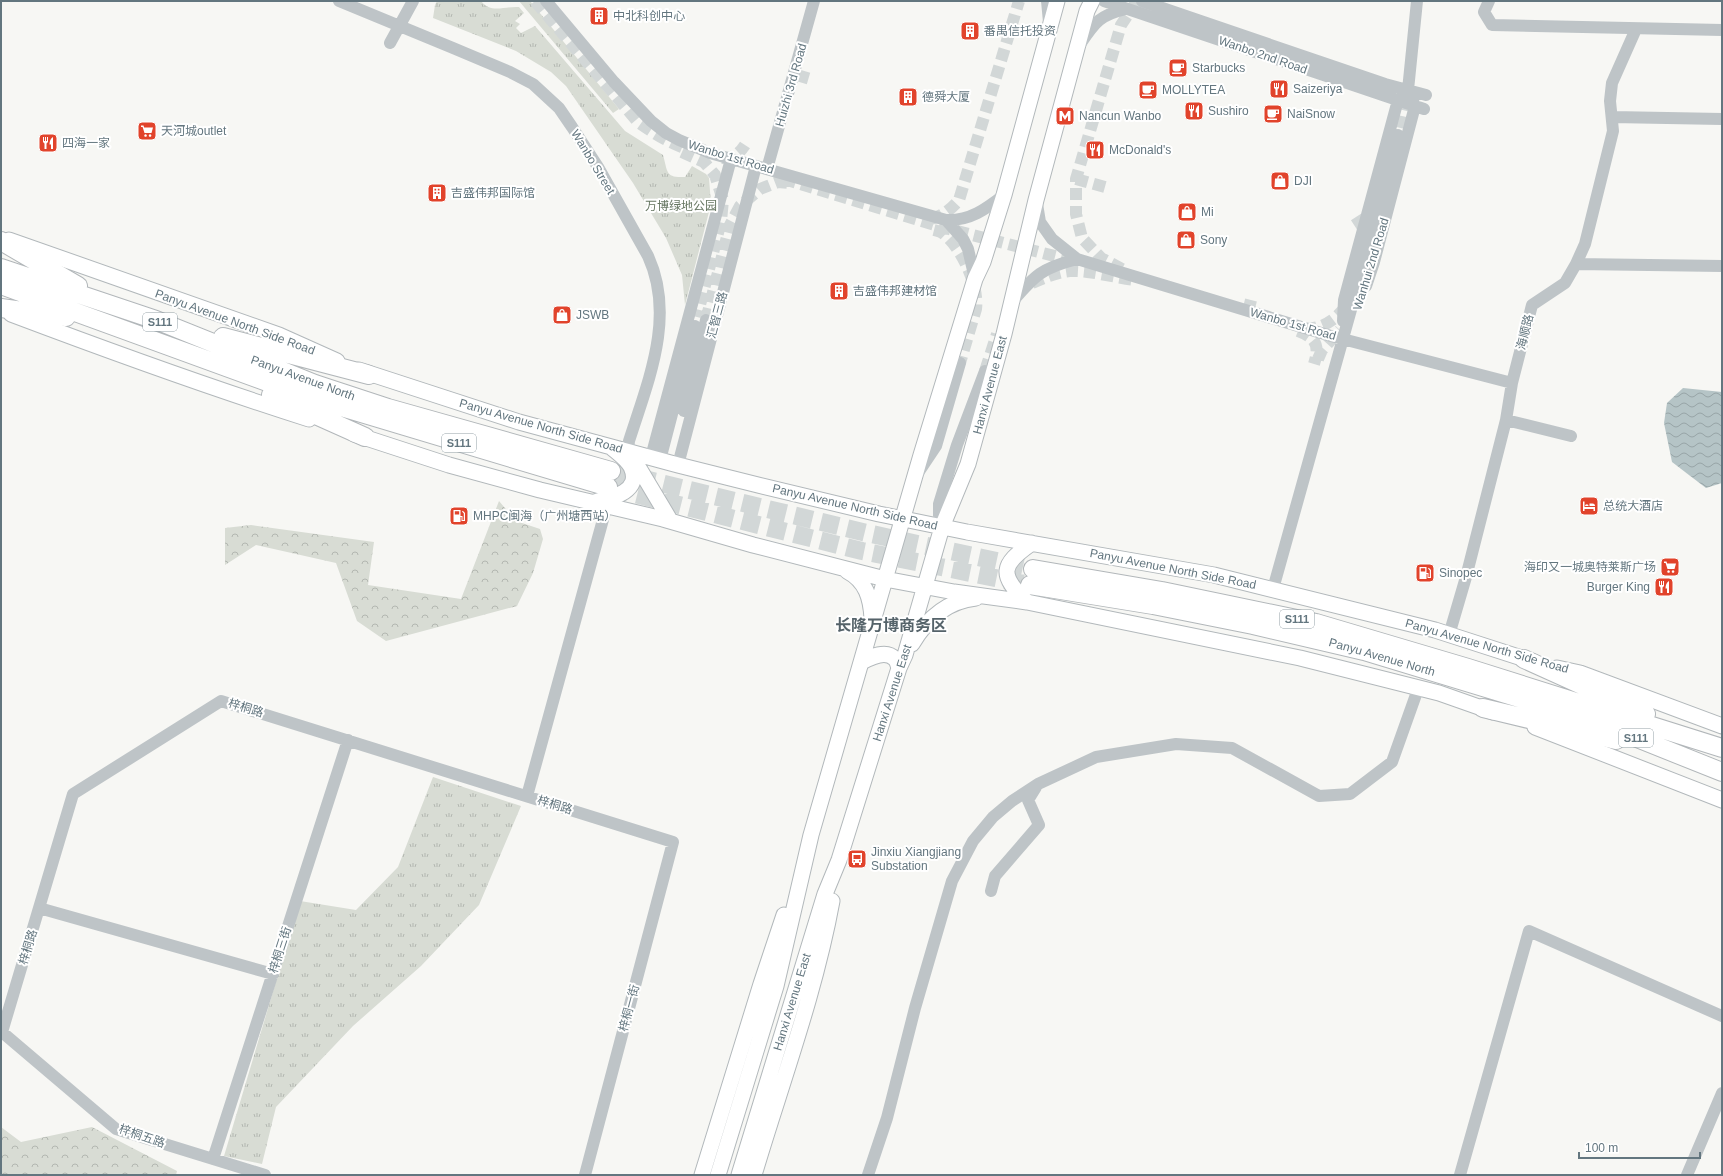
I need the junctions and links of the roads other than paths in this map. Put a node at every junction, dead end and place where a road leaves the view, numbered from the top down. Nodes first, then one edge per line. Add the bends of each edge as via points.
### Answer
1 (339, 1) edge
2 (413, 1) edge
3 (546, 1) edge
4 (814, 1) edge
5 (1047, 1) edge
6 (1057, 1) edge
7 (1092, 1) edge
8 (1104, 1) edge
9 (1142, 1) edge
10 (1417, 1) edge
11 (1489, 1) edge
12 (1126, 9) junction
13 (400, 27) junction
14 (1049, 29) junction
15 (1636, 29) junction
16 (1722, 30) edge
17 (390, 43) dead end
18 (1078, 47) junction
19 (1408, 90) junction
20 (1426, 94) dead end
21 (1398, 100) junction
22 (1419, 107) junction
23 (1612, 117) junction
24 (1722, 120) edge
25 (1398, 135) tunnel mouth
26 (731, 159) junction
27 (762, 167) junction
28 (1004, 195) junction
29 (1036, 200) junction
30 (946, 220) junction
31 (1, 237) edge
32 (1, 241) edge
33 (1077, 259) junction
34 (1576, 264) junction
35 (1722, 266) edge
36 (1, 268) edge
37 (975, 279) junction
38 (1, 285) edge
39 (1011, 303) junction
40 (110, 305) junction
41 (1, 309) edge
42 (702, 319) tunnel mouth
43 (156, 320) junction
44 (103, 322) junction
45 (1343, 335) junction
46 (160, 343) junction
47 (960, 363) tunnel mouth
48 (985, 371) tunnel mouth
49 (369, 374) junction
50 (1512, 383) junction
51 (1506, 420) junction
52 (1571, 436) dead end
53 (365, 437) junction
54 (609, 445) junction
55 (628, 450) junction
56 (665, 461) junction
57 (916, 475) junction
58 (592, 502) junction
59 (608, 505) junction
60 (904, 519) junction
61 (670, 520) junction
62 (942, 527) junction
63 (1032, 543) junction
64 (840, 567) junction
65 (885, 579) junction
66 (924, 587) junction
67 (1273, 589) junction
68 (987, 596) junction
69 (1027, 602) junction
70 (872, 625) junction
71 (1449, 635) junction
72 (1524, 659) junction
73 (902, 661) junction
74 (862, 662) junction
75 (1418, 689) junction
76 (1483, 708) junction
77 (1722, 726) edge
78 (348, 740) junction
79 (1722, 748) edge
80 (1679, 755) junction
81 (1722, 772) edge
82 (1038, 784) junction
83 (527, 796) junction
84 (1722, 800) edge
85 (811, 834) junction
86 (673, 842) joint
87 (839, 860) junction
88 (991, 891) dead end
89 (39, 908) junction
90 (273, 974) junction
91 (1722, 1016) edge
92 (2, 1032) joint
93 (1722, 1093) edge
94 (213, 1159) junction
95 (265, 1175) edge
96 (585, 1175) edge
97 (702, 1175) edge
98 (718, 1175) edge
99 (739, 1175) edge
100 (754, 1175) edge
101 (868, 1175) edge
102 (1460, 1175) edge
103 (1687, 1175) edge

1 - 13 street, Wanbo Street
2 - 13 street
3 - 26 street, Wanbo 1st Road via 614,82 651,121 679,140
4 - 27 street, Huizhi 3rd Road
5 - 14 street
6 - 14 main road, Hanxi Avenue East
7 - 18 main road, Hanxi Avenue East
8 - 12 street, Wanbo 2nd Road
9 - 19 street, Wanbo 2nd Road
10 - 19 street
11 - 15 street via 1484,12 1492,26
12 - 18 street via 1106,15 1098,21
12 - 21 street, Wanbo 2nd Road
13 - 17 street
13 - 55 street, Wanbo Street via 510,72 532,84 558,108 598,167 645,250 658,282 660,321 650,372
14 - 28 main road, Hanxi Avenue East
15 - 16 street
15 - 23 street, 海顺路 via 1612,83
18 - 29 main road, Hanxi Avenue East
19 - 20 street, Wanbo 2nd Road
19 - 21 street, Wanhui 2nd Road
19 - 22 street
21 - 22 street, Wanbo 2nd Road
21 - 45 street, Wanhui 2nd Road via 1344,300
22 - 45 street, Wanhui 2nd Road via 1374,262 1355,317
23 - 24 street
23 - 34 street, 海顺路 via 1613,131 1585,244
25 - 45 street
26 - 27 street, Wanbo 1st Road
26 - 56 street
27 - 30 street, Wanbo 1st Road
27 - 56 street, 汇智三路
28 - 30 street via 986,209 969,217
28 - 37 main road, Hanxi Avenue East via 983,262
29 - 33 street via 1040,222 1052,239
29 - 39 main road, Hanxi Avenue East
30 - 37 street via 963,239 968,249
31 - 49 main road, Panyu Avenue North Side Road via 279,335
32 - 40 highway
33 - 39 street via 1056,264 1032,278
33 - 45 street, Wanbo 1st Road
34 - 35 street
34 - 50 street, 海顺路 via 1565,283 1532,305
36 - 40 highway, Panyu Avenue North / S111
37 - 57 main road, Hanxi Avenue East
38 - 44 highway, Panyu Avenue North / S111
39 - 62 main road, Hanxi Avenue East via 968,464
40 - 43 highway, Panyu Avenue North / S111
41 - 44 highway
41 - 53 main road via 120,355
42 - 56 street
43 - 46 highway, Panyu Avenue North / S111 via 315,384 610,479 311,398
43 - 49 highway
44 - 46 highway, Panyu Avenue North / S111
45 - 50 street, Wanbo 1st Road
45 - 67 street, Wanhui 2nd Road
46 - 53 highway
47 - 57 street via 936,446
48 - 62 street via 940,504 938,515
49 - 54 main road, Panyu Avenue North Side Road via 519,422
50 - 51 street, 海顺路
51 - 52 street
51 - 71 street, 海顺路
53 - 58 main road via 449,465
54 - 55 main road, Panyu Avenue North Side Road
54 - 58 main road via 627,462 633,480 624,493
55 - 56 main road, Panyu Avenue North Side Road
55 - 61 main road
56 - 60 main road, Panyu Avenue North Side Road
57 - 60 main road, Hanxi Avenue East
58 - 59 main road
59 - 61 main road
59 - 83 street
60 - 62 main road, Panyu Avenue North Side Road
60 - 65 main road, Hanxi Avenue East
61 - 64 main road
62 - 63 main road, Panyu Avenue North Side Road
62 - 66 main road, Hanxi Avenue East
63 - 67 main road, Panyu Avenue North Side Road via 1214,575
63 - 69 main road via 1016,554 1007,567 1007,578
64 - 65 main road
64 - 70 main road via 861,581 866,589
65 - 66 main road
65 - 70 main road, Hanxi Avenue East
66 - 68 main road
66 - 73 main road, Hanxi Avenue East
67 - 71 main road, Panyu Avenue North Side Road
68 - 69 main road
68 - 73 main road via 959,601 942,609 916,636
69 - 75 main road via 1300,658
70 - 74 main road, Hanxi Avenue East
71 - 72 main road, Panyu Avenue North Side Road
72 - 77 main road, Panyu Avenue North Side Road via 1580,674
72 - 79 highway
73 - 74 main road via 890,656 874,655
73 - 87 main road, Hanxi Avenue East
74 - 85 main road, Hanxi Avenue East
75 - 76 main road
75 - 82 street via 1392,762 1350,794 1319,796 1232,748 1176,744 1096,757
76 - 80 highway
76 - 84 main road
78 - 83 street, 梓桐路
78 - 89 street, 梓桐路 via 221,701 73,794
78 - 90 street, 梓桐三街
79 - 80 highway, Panyu Avenue North / S111 via 1316,623 1162,591 1032,577 1364,651 1592,720
80 - 81 highway, Panyu Avenue North / S111
82 - 88 street via 1028,800 1039,825 995,876
82 - 101 street via 993,817 973,841 952,881 915,1008 887,1118
83 - 86 street, 梓桐路
85 - 97 main road
85 - 98 main road, Hanxi Avenue East via 776,986
86 - 96 street, 梓桐一街
87 - 99 main road, Hanxi Avenue East via 825,894
87 - 100 main road via 826,934
89 - 90 street
89 - 92 street, 梓桐路
90 - 94 street, 梓桐三街
91 - 102 street via 1528,931
92 - 94 street, 梓桐五路 via 116,1129
93 - 103 street
94 - 95 street, 梓桐五路

